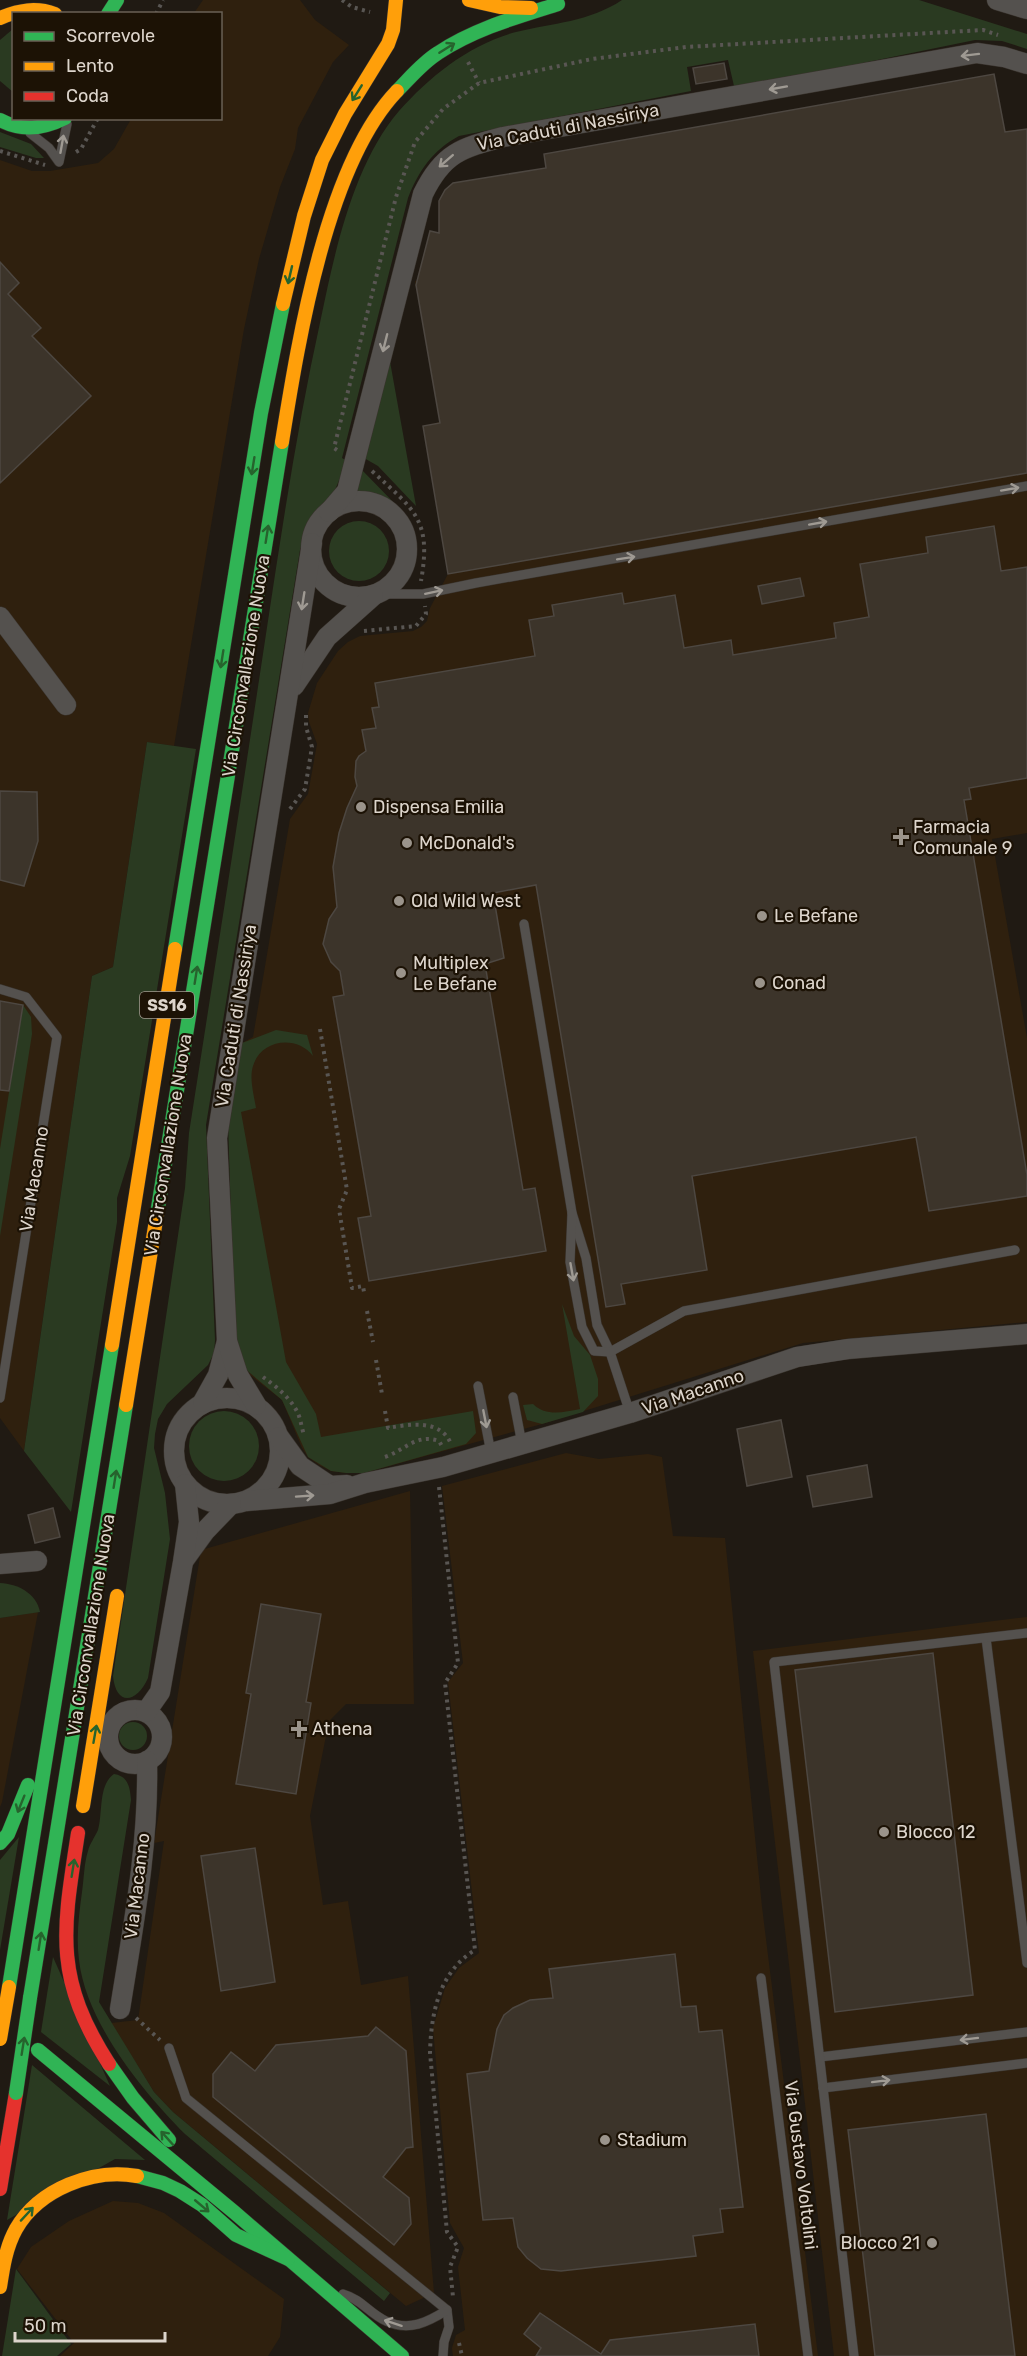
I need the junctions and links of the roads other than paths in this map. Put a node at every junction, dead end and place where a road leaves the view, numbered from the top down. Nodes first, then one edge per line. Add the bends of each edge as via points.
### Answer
1 (1, 0) edge
2 (45, 0) edge
3 (396, 0) edge
4 (469, 0) edge
5 (997, 0) edge
6 (564, 2) edge
7 (29, 8) junction
8 (1027, 9) edge
9 (46, 12) edge
10 (0, 18) edge
11 (1027, 64) edge
12 (61, 120) edge
13 (69, 120) edge
14 (2, 122) edge
15 (20, 128) junction
16 (1027, 486) edge
17 (329, 512) junction
18 (312, 543) junction
19 (374, 595) junction
20 (0, 617) edge
21 (289, 693) junction
22 (66, 705) dead end
23 (524, 924) dead end
24 (0, 989) edge
25 (573, 1214) junction
26 (156, 1220) junction
27 (1015, 1250) dead end
28 (1027, 1334) edge
29 (227, 1341) junction
30 (610, 1352) junction
31 (478, 1386) dead end
32 (513, 1396) dead end
33 (0, 1398) edge
34 (141, 1398) dead end
35 (203, 1402) junction
36 (256, 1405) junction
37 (630, 1413) junction
38 (279, 1437) junction
39 (522, 1444) junction
40 (491, 1453) junction
41 (185, 1484) junction
42 (365, 1484) junction
43 (239, 1502) junction
44 (37, 1561) dead end
45 (183, 1562) junction
46 (0, 1564) edge
47 (119, 1582) dead end
48 (1027, 1633) edge
49 (986, 1638) junction
50 (104, 1684) junction
51 (146, 1712) junction
52 (119, 1714) junction
53 (49, 1729) junction
54 (113, 1753) junction
55 (147, 1761) junction
56 (78, 1833) junction
57 (0, 1843) edge
58 (1027, 1963) edge
59 (761, 1978) dead end
60 (128, 2013) road end
61 (1027, 2032) edge
62 (0, 2038) edge
63 (169, 2048) road end
64 (38, 2050) dead end
65 (820, 2057) junction
66 (1027, 2063) edge
67 (823, 2088) junction
68 (0, 2189) edge
69 (234, 2212) junction
70 (288, 2259) junction
71 (0, 2287) edge
72 (321, 2287) junction
73 (447, 2310) junction
74 (402, 2356) edge
75 (443, 2356) edge
76 (808, 2356) edge
77 (854, 2356) edge

1 - 7 main road
2 - 7 main road
3 -> 53 main road, Via Circonvallazione Nuova / SS16 via 388,44 322,160 304,216 278,327
4 - 6 main road, Via Circonvallazione Nuova / SS16 via 529,8
5 - 8 street
26 -> 6 main road, Via Circonvallazione Nuova / SS16 via 285,424 315,278 338,194 358,147 381,109 423,63 472,33
7 - 9 main road
7 - 10 main road
11 -> 17 street, Via Caduti di Nassiriya via 977,53 504,136 465,147 446,160 423,194 347,491
12 - 15 main road via 36,129
15 -> 13 lane via 49,148 59,162
14 - 15 main road
19 -> 16 lane via 423,594
17 - 18 street, Via Caduti di Nassiriya via 317,526
17 - 19 street, Via Caduti di Nassiriya via 347,503 368,502 387,510 400,524 406,543 404,567 390,586
18 - 19 street via 315,567 329,586 350,596
18 -> 21 street, Via Caduti di Nassiriya
19 - 21 street, Via Caduti di Nassiriya via 327,637
20 - 22 street
21 - 29 street, Via Caduti di Nassiriya via 217,1138
23 - 25 lane
24 - 33 lane, Via Macanno via 26,997 57,1037
25 - 30 lane via 586,1258 597,1325
25 -> 30 lane via 570,1262 582,1327 594,1351
26 - 34 main road
68 -> 26 main road, Via Circonvallazione Nuova / SS16, bridge
27 - 30 lane via 684,1311
28 - 37 street, Via Macanno via 797,1357
29 - 35 street, Via Caduti di Nassiriya via 218,1375
29 - 36 street, Via Caduti di Nassiriya via 238,1375
30 - 37 lane
31 -> 40 lane
32 - 39 lane
35 - 36 street via 220,1397 239,1398
35 - 41 street via 179,1425 173,1445 175,1466
36 - 38 street, Via Macanno via 271,1419
37 - 39 street, Via Macanno
38 - 42 street, Via Macanno via 300,1466 330,1486
38 - 43 street via 280,1460 272,1480 260,1493
39 - 40 street, Via Macanno
40 - 42 street, Via Macanno
41 - 43 street, Via Macanno via 196,1495 218,1504
41 - 45 street via 189,1522
43 -> 42 street, Via Macanno via 330,1494
43 - 45 street via 205,1531
44 - 46 street
45 - 51 street via 160,1692
47 - 50 main road
48 - 49 lane
49 - 58 lane
49 - 65 lane via 774,1662
50 - 52 street, Via Circonvallazione Nuova
56 -> 50 main road
51 - 52 street via 128,1710
51 - 55 street, Via Macanno via 154,1717 162,1733 158,1750
52 - 54 street via 108,1729
53 -> 57 main road via 21,1806
53 - 62 main road, Via Circonvallazione Nuova / SS16, bridge
54 - 55 street via 130,1763
54 - 56 street via 97,1768 87,1822
55 - 60 street, Via Macanno
69 -> 56 main road via 138,2105 117,2077 83,2013 69,1978 65,1942
59 - 76 lane, Via Gustavo Voltolini
61 -> 65 lane
63 - 73 lane via 186,2098
64 - 69 main road
65 - 67 lane
67 -> 66 lane
67 - 77 lane
69 - 70 main road
71 -> 70 main road via 8,2243 32,2209 73,2182 111,2173 145,2175 161,2181 195,2200 240,2238
70 - 72 main road
73 -> 72 lane via 427,2323 407,2327 386,2321 355,2297
72 - 74 main road
73 - 75 lane via 449,2327

